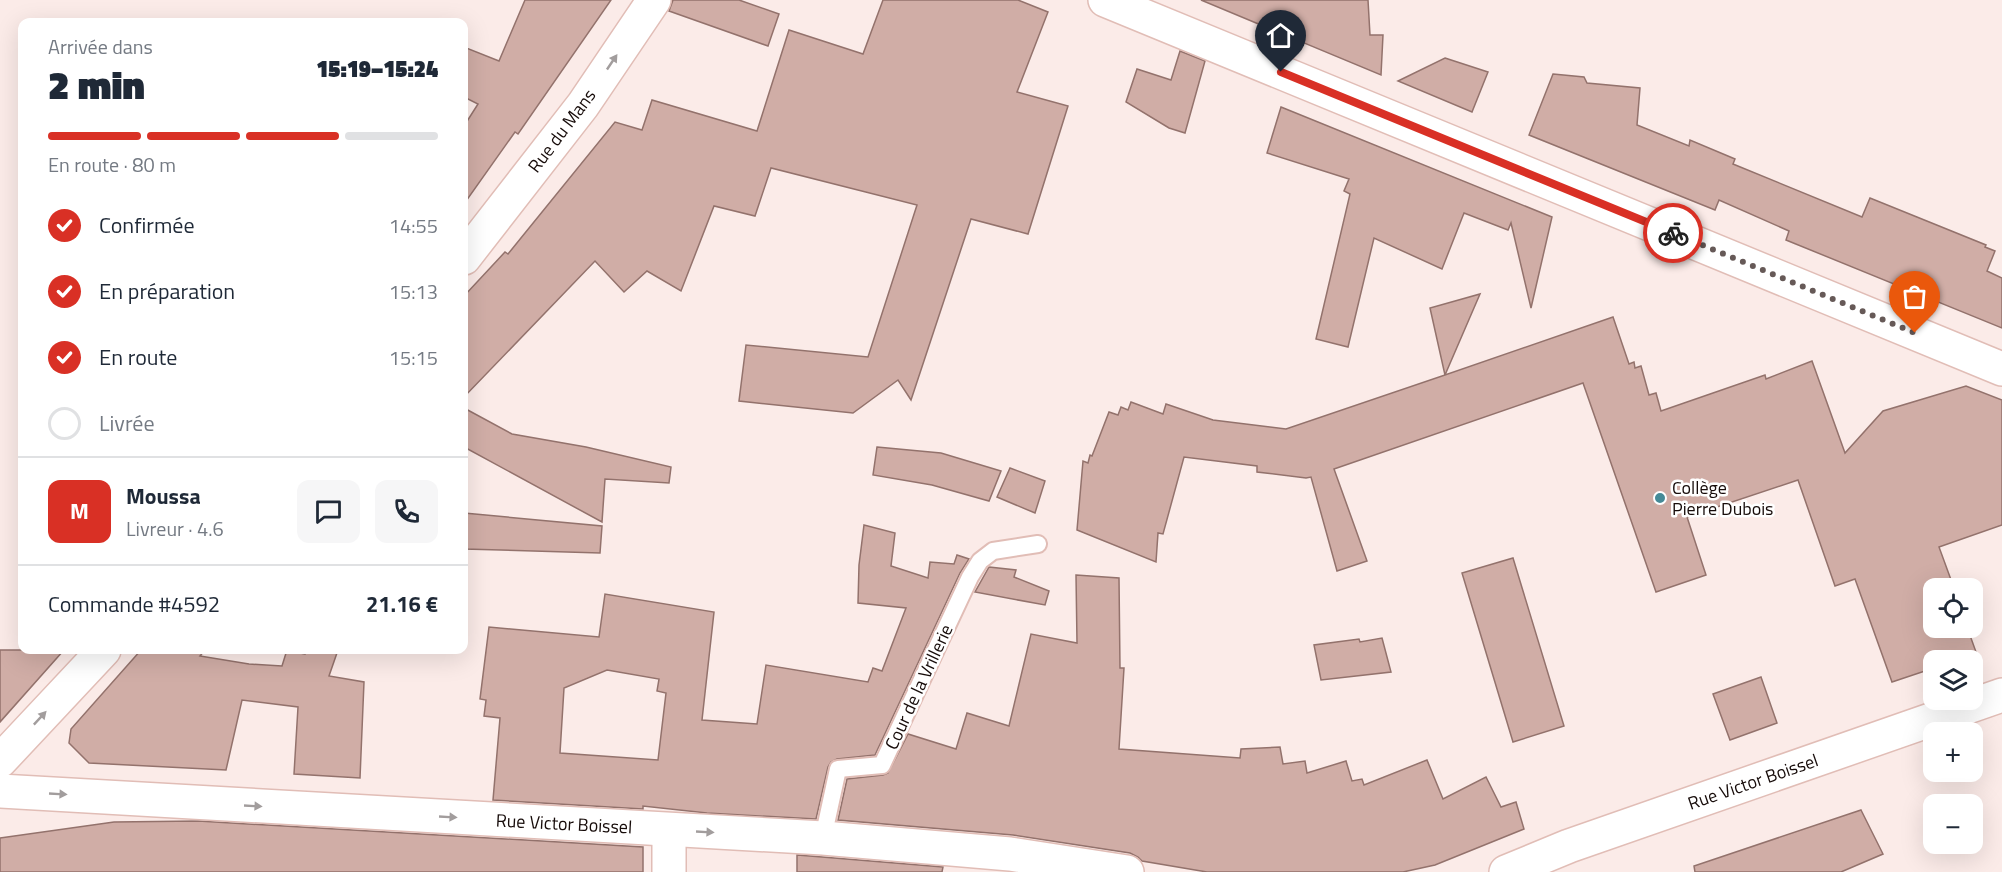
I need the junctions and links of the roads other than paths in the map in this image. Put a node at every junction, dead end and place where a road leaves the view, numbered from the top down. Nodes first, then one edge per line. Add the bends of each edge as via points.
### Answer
1 (654, 0) edge
2 (1105, 0) edge
3 (468, 253) edge
4 (2002, 369) edge
5 (1038, 544) dead end
6 (100, 654) edge
7 (2002, 695) edge
8 (0, 761) edge
9 (0, 791) edge
10 (669, 830) junction
11 (823, 838) junction
12 (669, 872) edge
13 (1127, 872) edge
14 (1506, 872) edge

3 -> 1 street, Rue du Mans via 583,105
2 - 4 street
5 - 11 lane, Cour de la Vrillerie via 993,551 980,561 882,765 838,769
8 -> 6 street
7 - 14 street, Rue Victor Boissel via 1569,846
9 -> 10 street, Rue Victor Boissel
10 -> 11 street, Rue Victor Boissel
10 - 12 street
11 - 13 street, Rue Victor Boissel via 1010,854

